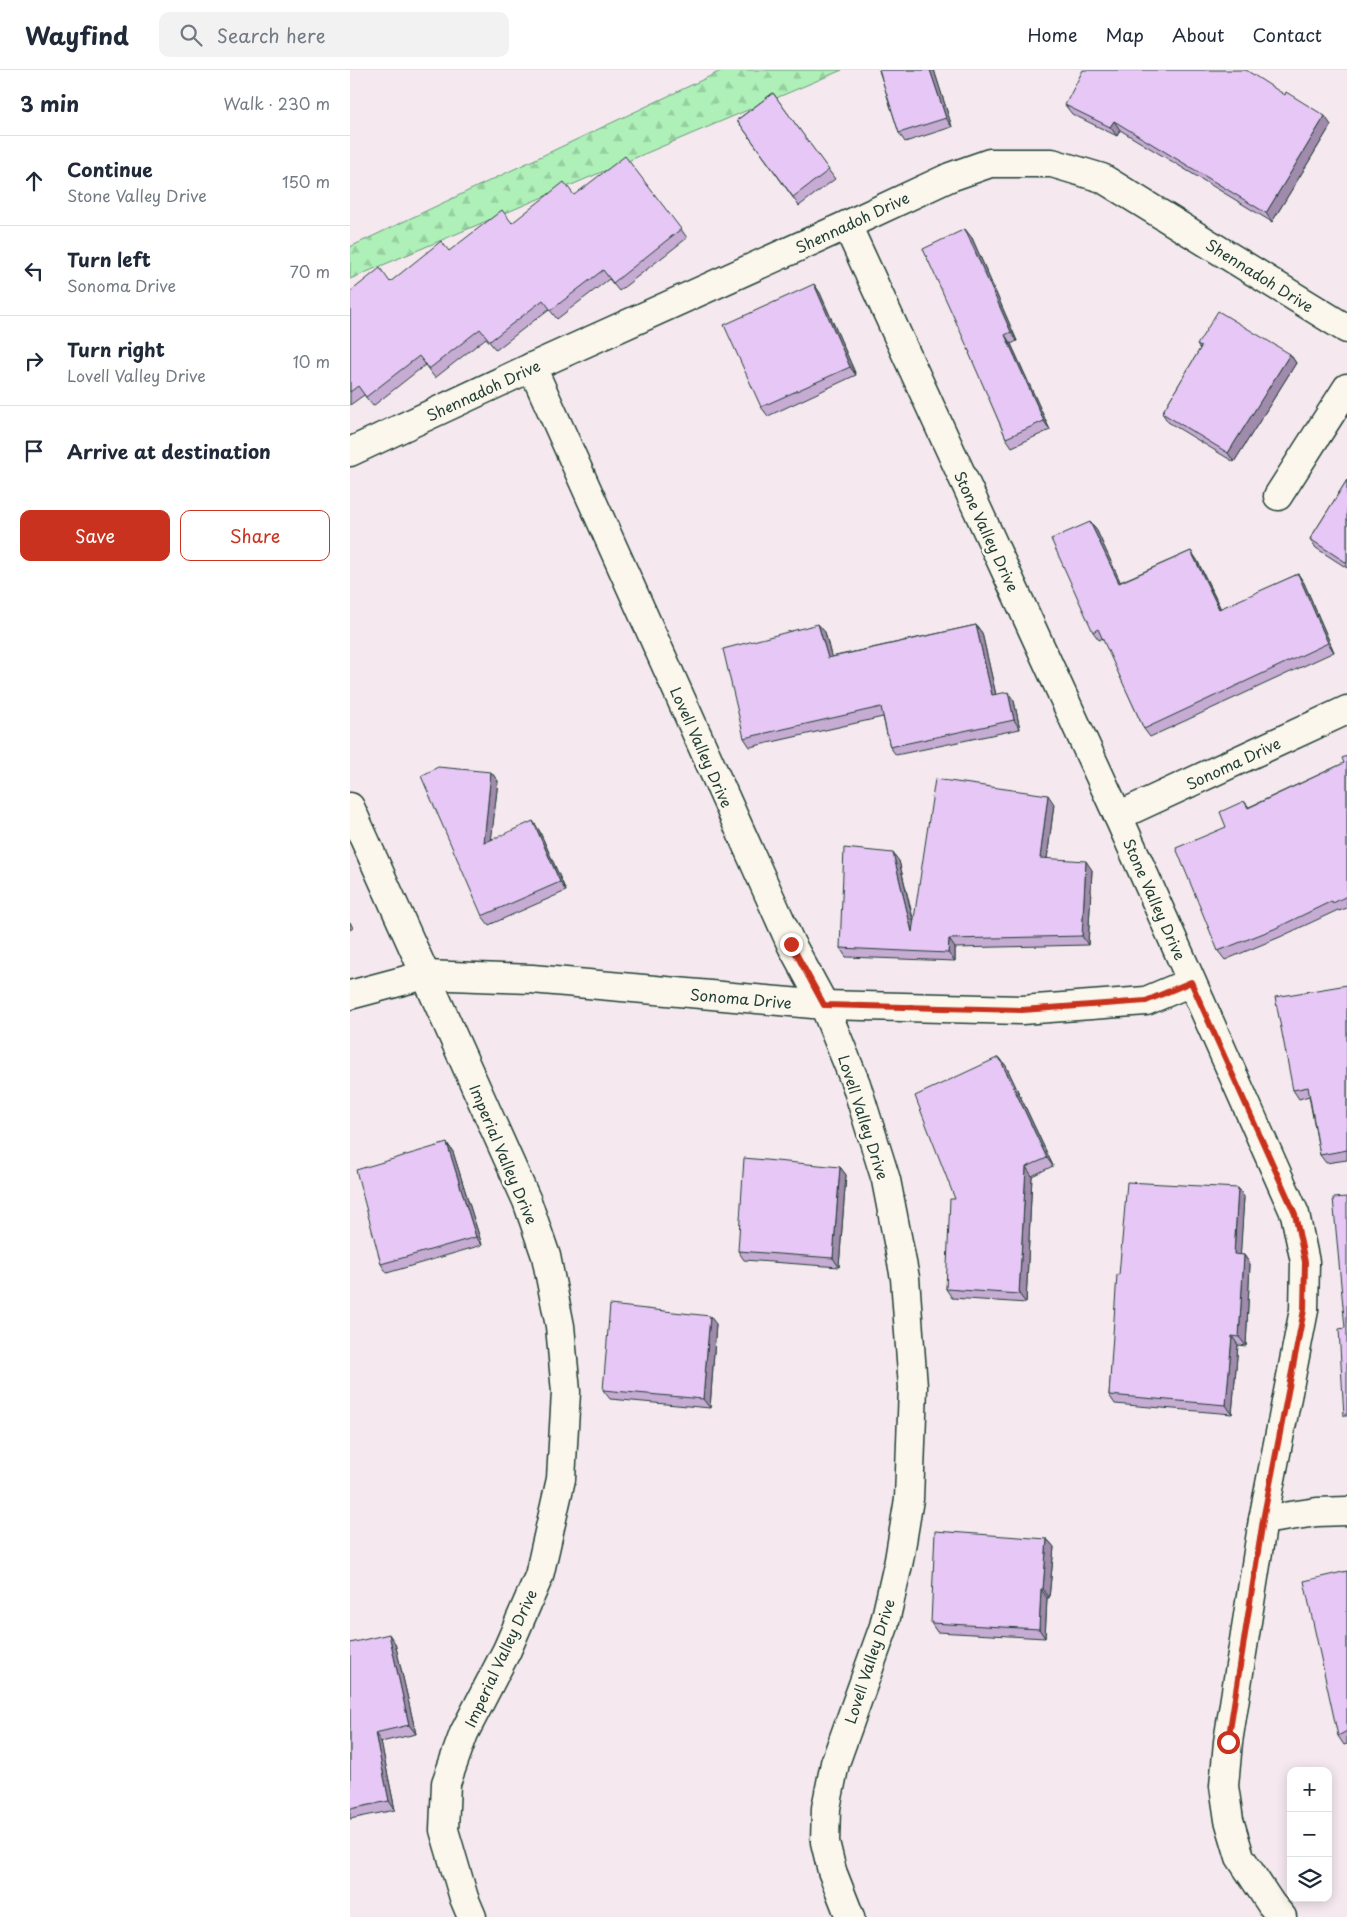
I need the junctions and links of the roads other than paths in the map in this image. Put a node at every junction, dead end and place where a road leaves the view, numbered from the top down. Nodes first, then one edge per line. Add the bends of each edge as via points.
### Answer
1 (847, 225) junction
2 (1347, 329) edge
3 (532, 367) junction
4 (1347, 388) edge
5 (350, 452) edge
6 (1278, 496) dead end
7 (1347, 710) edge
8 (350, 807) edge
9 (1118, 816) junction
10 (425, 975) junction
11 (1191, 982) junction
12 (350, 996) edge
13 (824, 1005) junction
14 (1347, 1511) edge
15 (1263, 1520) junction
16 (472, 1917) edge
17 (850, 1917) edge
18 (1282, 1917) edge

1 - 2 street, Shennadoh Drive via 950,177 990,164 1052,163 1102,178
1 - 3 street, Shennadoh Drive
1 - 9 street, Stone Valley Drive
3 - 5 street, Shennadoh Drive
3 - 13 street, Lovell Valley Drive via 787,935
4 - 6 street
7 - 9 street, Sonoma Drive
8 - 10 street, Imperial Valley Drive
9 - 11 street, Stone Valley Drive
10 - 12 street, Sonoma Drive
10 - 13 street, Sonoma Drive via 532,979
10 - 16 street, Imperial Valley Drive via 527,1201 540,1238 560,1326 566,1392 561,1479 539,1576 507,1650 464,1733 446,1783 444,1830
11 - 13 street, Sonoma Drive via 1146,1001 1022,1010
11 - 15 street, Stone Valley Drive via 1295,1214 1305,1262 1304,1310
13 - 17 street, Lovell Valley Drive via 856,1084 886,1180 905,1278 913,1387 909,1499 899,1560 884,1626 835,1763 826,1808 825,1842 832,1871
14 - 15 street
15 - 18 street, Stone Valley Drive via 1224,1786 1229,1820 1240,1857

